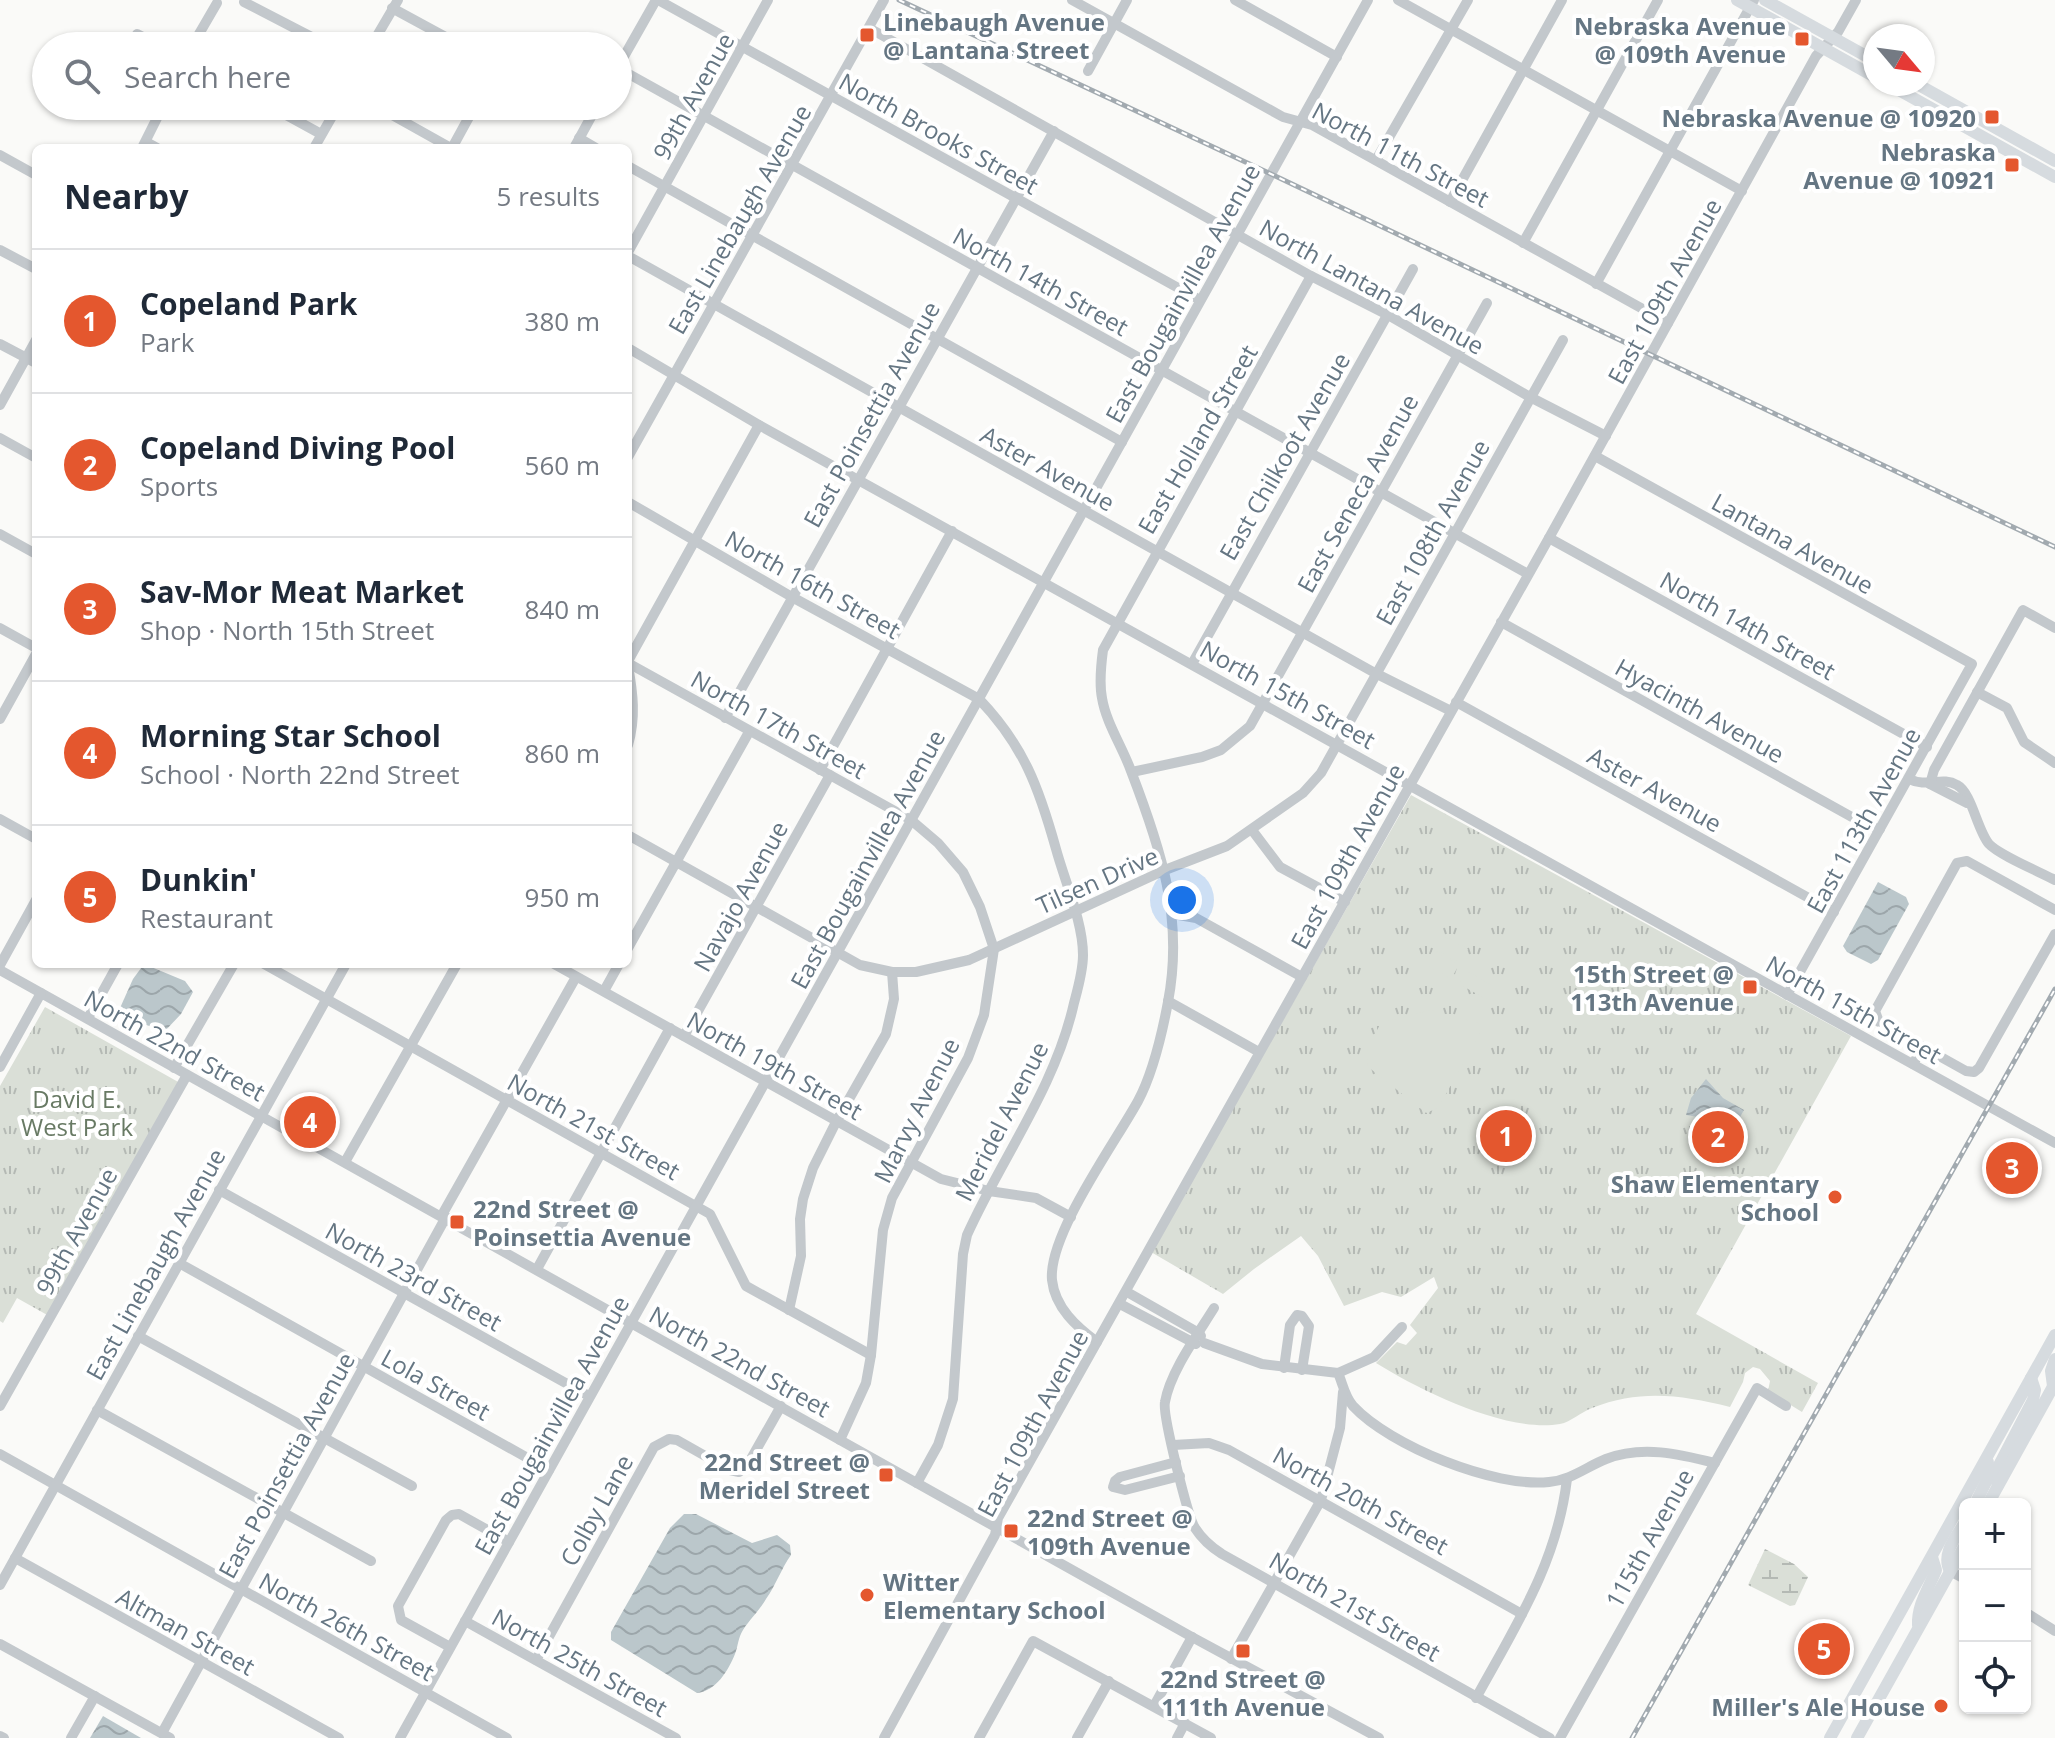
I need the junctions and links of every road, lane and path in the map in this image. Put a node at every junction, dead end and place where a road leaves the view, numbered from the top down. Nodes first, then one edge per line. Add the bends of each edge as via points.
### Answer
1 (657, 0) edge
2 (768, 0) edge
3 (884, 0) edge
4 (1072, 0) edge
5 (1127, 0) edge
6 (1235, 0) edge
7 (1368, 0) edge
8 (1398, 0) edge
9 (1468, 0) edge
10 (1562, 0) edge
11 (1658, 0) edge
12 (1737, 0) edge
13 (1765, 0) edge
14 (1856, 0) edge
15 (244, 2) dead end
16 (217, 3) dead end
17 (395, 4) edge
18 (1752, 4) edge
19 (1113, 23) junction
20 (869, 28) junction
21 (1452, 30) junction
22 (200, 32) edge
23 (302, 32) edge
24 (379, 32) edge
25 (440, 32) edge
26 (1833, 38) junction
27 (632, 44) edge
28 (743, 47) junction
29 (1823, 48) junction
30 (1863, 54) edge
31 (1337, 57) junction
32 (1863, 70) edge
33 (1088, 71) dead end
34 (1524, 71) junction
35 (632, 76) edge
36 (1935, 95) edge
37 (831, 96) junction
38 (1909, 96) edge
39 (1933, 96) edge
40 (1927, 106) junction
41 (1597, 110) junction
42 (704, 117) junction
43 (156, 120) edge
44 (296, 120) edge
45 (330, 120) edge
46 (401, 120) edge
47 (467, 120) edge
48 (589, 120) edge
49 (1301, 122) junction
50 (1054, 131) junction
51 (321, 134) junction
52 (576, 143) edge
53 (144, 144) edge
54 (316, 144) edge
55 (445, 144) edge
56 (454, 144) edge
57 (1669, 151) junction
58 (0, 155) edge
59 (1376, 160) junction
60 (2055, 161) edge
61 (792, 165) junction
62 (632, 168) edge
63 (32, 173) edge
64 (2055, 177) edge
65 (665, 186) junction
66 (1742, 191) junction
67 (1016, 198) junction
68 (1450, 202) junction
69 (752, 234) junction
70 (1237, 234) junction
71 (1523, 243) junction
72 (632, 247) edge
73 (0, 250) edge
74 (632, 256) edge
75 (32, 267) edge
76 (977, 268) junction
77 (1413, 269) dead end
78 (1311, 276) junction
79 (1596, 284) junction
80 (1200, 300) junction
81 (1487, 303) dead end
82 (713, 304) junction
83 (1388, 315) junction
84 (1668, 323) junction
85 (937, 338) junction
86 (1563, 340) dead end
87 (0, 344) edge
88 (632, 350) edge
89 (1458, 354) junction
90 (31, 361) edge
91 (1161, 372) junction
92 (674, 373) junction
93 (1530, 397) junction
94 (0, 405) edge
95 (898, 407) junction
96 (1236, 414) junction
97 (759, 425) junction
98 (1606, 436) junction
99 (0, 438) edge
100 (1122, 442) junction
101 (632, 450) edge
102 (1308, 453) junction
103 (32, 456) edge
104 (1595, 456) junction
105 (857, 478) junction
106 (1379, 493) junction
107 (632, 504) edge
108 (1083, 510) junction
109 (952, 531) junction
110 (0, 534) edge
111 (1454, 535) junction
112 (1549, 538) junction
113 (694, 542) junction
114 (1156, 551) junction
115 (32, 552) edge
116 (1528, 574) junction
117 (1042, 582) junction
118 (1231, 591) junction
119 (792, 597) junction
120 (1501, 622) junction
121 (1118, 623) junction
122 (0, 628) edge
123 (2055, 628) edge
124 (1303, 633) junction
125 (32, 648) edge
126 (889, 648) junction
127 (632, 656) edge
128 (32, 659) edge
129 (1192, 664) junction
130 (1972, 664) joint
131 (632, 665) edge
132 (1375, 673) junction
133 (1977, 692) junction
134 (632, 694) edge
135 (979, 699) junction
136 (1264, 703) junction
137 (1454, 706) junction
138 (725, 718) junction
139 (0, 719) edge
140 (632, 721) edge
141 (749, 732) junction
142 (1337, 744) junction
143 (1927, 747) junction
144 (2055, 763) edge
145 (825, 772) junction
146 (1132, 772) junction
147 (1909, 779) junction
148 (1930, 784) junction
149 (1409, 786) junction
150 (0, 819) edge
151 (911, 820) junction
152 (1880, 829) junction
153 (1252, 830) junction
154 (32, 837) edge
155 (632, 837) edge
156 (676, 862) junction
157 (1165, 870) junction
158 (2055, 880) edge
159 (1345, 902) junction
160 (757, 907) junction
161 (32, 908) edge
162 (2055, 910) edge
163 (1074, 911) junction
164 (1834, 912) junction
165 (1173, 914) junction
166 (2055, 934) edge
167 (632, 941) edge
168 (994, 949) junction
169 (838, 952) junction
170 (0, 968) edge
171 (116, 968) edge
172 (232, 968) edge
173 (271, 968) edge
174 (344, 968) edge
175 (455, 968) edge
176 (561, 968) edge
177 (617, 968) edge
178 (892, 972) junction
179 (576, 977) junction
180 (1302, 977) junction
181 (604, 991) junction
182 (41, 993) junction
183 (1787, 995) junction
184 (327, 999) junction
185 (1168, 1001) junction
186 (88, 1018) junction
187 (670, 1028) junction
188 (684, 1036) junction
189 (410, 1046) junction
190 (1923, 1047) junction
191 (1259, 1052) junction
192 (1913, 1064) junction
193 (0, 1067) edge
194 (174, 1068) junction
195 (187, 1075) junction
196 (765, 1082) junction
197 (507, 1100) junction
198 (261, 1116) junction
199 (836, 1122) junction
200 (2055, 1143) edge
201 (601, 1154) junction
202 (345, 1162) junction
203 (910, 1163) junction
204 (219, 1190) junction
205 (989, 1191) junction
206 (696, 1207) junction
207 (444, 1216) junction
208 (1071, 1217) junction
209 (179, 1263) junction
210 (537, 1269) junction
211 (1127, 1292) junction
212 (403, 1293) junction
213 (1120, 1304) junction
214 (1214, 1308) dead end
215 (789, 1310) junction
216 (630, 1322) junction
217 (1402, 1327) dead end
218 (2055, 1335) edge
219 (138, 1336) junction
220 (1199, 1340) junction
221 (1097, 1342) junction
222 (871, 1355) junction
223 (2055, 1359) edge
224 (363, 1367) junction
225 (1284, 1368) junction
226 (1302, 1370) junction
227 (1338, 1373) junction
228 (2031, 1378) junction
229 (2054, 1385) edge
230 (1343, 1392) junction
231 (589, 1396) junction
232 (0, 1406) edge
233 (781, 1406) junction
234 (1786, 1406) dead end
235 (97, 1410) junction
236 (323, 1439) junction
237 (840, 1440) junction
238 (1173, 1445) junction
239 (0, 1454) edge
240 (1989, 1455) junction
241 (1176, 1462) junction
242 (1715, 1463) junction
243 (549, 1470) junction
244 (1180, 1476) junction
245 (1567, 1479) junction
246 (917, 1483) junction
247 (1998, 1485) junction
248 (55, 1486) junction
249 (412, 1486) dead end
250 (1978, 1498) edge
251 (1991, 1498) edge
252 (1321, 1500) junction
253 (282, 1514) junction
254 (997, 1528) junction
255 (1959, 1533) edge
256 (509, 1542) junction
257 (1959, 1555) edge
258 (1932, 1557) junction
259 (15, 1558) junction
260 (371, 1561) dead end
261 (1950, 1571) junction
262 (1959, 1576) edge
263 (1274, 1583) junction
264 (0, 1585) edge
265 (240, 1589) junction
266 (1522, 1614) junction
267 (2031, 1616) edge
268 (465, 1621) junction
269 (1919, 1628) junction
270 (2055, 1631) edge
271 (1192, 1637) junction
272 (0, 1644) edge
273 (450, 1647) junction
274 (1231, 1659) junction
275 (536, 1660) junction
276 (200, 1661) junction
277 (1109, 1681) junction
278 (426, 1692) junction
279 (95, 1696) junction
280 (1476, 1698) junction
281 (1154, 1706) junction
282 (1185, 1723) junction
283 (1362, 1734) edge
284 (166, 1736) edge
285 (71, 1738) edge
286 (339, 1738) edge
287 (400, 1738) edge
288 (507, 1738) edge
289 (676, 1738) edge
290 (884, 1738) edge
291 (979, 1738) edge
292 (1077, 1738) edge
293 (1177, 1738) edge
294 (1211, 1738) edge
295 (1379, 1738) edge
296 (1550, 1738) edge
297 (1560, 1738) edge
298 (1830, 1738) edge
299 (1857, 1738) edge

1 - 27 street
1 - 28 street, North Brooks Street
2 - 28 street, 99th Avenue
3 - 20 street, East Linebaugh Avenue
4 - 19 street, North 11th Street
5 - 19 street
6 - 31 street
7 - 31 street, East Bougainvillea Avenue
8 - 21 street
9 - 21 street
10 - 34 street
11 - 41 street
12 - 18 main road
13 - 26 main road
14 - 26 street, East 109th Avenue
15 - 23 street
16 - 22 street
17 - 24 street
17 - 25 street
18 - 29 main road
18 - 57 street
19 - 33 street
19 - 49 street, North 11th Street
20 - 37 street, East Linebaugh Avenue
20 - 50 street, North Lantana Avenue
21 - 34 street
21 - 59 street
26 - 29 street, East 109th Avenue
26 - 30 main road
28 - 37 street, North Brooks Street
28 - 42 street, 99th Avenue
29 - 32 main road
29 - 66 street, East 109th Avenue
31 - 49 street, East Bougainvillea Avenue
34 - 41 street
34 - 68 street
35 - 42 street, North 14th Street
36 - 60 main road
37 - 61 street, East Linebaugh Avenue
37 - 67 street, North Brooks Street
38 - 40 main road
39 - 40 main road
40 - 64 main road
41 - 57 street
41 - 71 street
42 - 61 street, North 14th Street
42 - 65 street, 99th Avenue
43 - 53 street
44 - 51 street
45 - 51 street
46 - 55 street
47 - 56 street
48 - 52 street
49 - 59 street, North 11th Street
49 - 70 street, East Bougainvillea Avenue
50 - 67 street, East Poinsettia Avenue
50 - 70 street, North Lantana Avenue
51 - 54 street
57 - 66 street
57 - 79 street
58 - 63 street
59 - 68 street, North 11th Street
61 - 69 street, East Linebaugh Avenue
61 - 76 street, North 14th Street
62 - 65 street
65 - 69 street
65 - 72 street, 99th Avenue
66 - 84 street, East 109th Avenue
67 - 76 street, East Poinsettia Avenue
67 - 80 street, North Brooks Street
68 - 71 street, North 11th Street
69 - 82 street, East Linebaugh Avenue
69 - 85 street
70 - 78 street, North Lantana Avenue
70 - 80 street, East Bougainvillea Avenue
71 - 79 street, North 11th Street
73 - 75 street
74 - 82 street, Aster Avenue
76 - 85 street, East Poinsettia Avenue
76 - 91 street, North 14th Street
77 - 83 street, East Chilkoot Avenue
78 - 83 street, North Lantana Avenue
78 - 96 street, East Holland Street
79 - 84 street, North 11th Street
80 - 91 street, East Bougainvillea Avenue
81 - 89 street, East Seneca Avenue
82 - 92 street, East Linebaugh Avenue
82 - 95 street, Aster Avenue
83 - 89 street, North Lantana Avenue
83 - 102 street, East Chilkoot Avenue
84 - 98 street, East 109th Avenue
85 - 95 street, East Poinsettia Avenue
85 - 100 street
86 - 93 street, East 108th Avenue
87 - 90 street
88 - 92 street, North 15th Street
89 - 93 street, North Lantana Avenue
89 - 106 street, East Seneca Avenue
90 - 94 street
91 - 96 street, North 14th Street
91 - 100 street, East Bougainvillea Avenue
92 - 97 street, North 15th Street
92 - 101 street, East Linebaugh Avenue
93 - 98 street, North Lantana Avenue
93 - 111 street, East 108th Avenue
95 - 105 street, East Poinsettia Avenue
95 - 108 street, Aster Avenue
96 - 102 street, North 14th Street
96 - 114 street, East Holland Street
97 - 105 street, North 15th Street
97 - 113 street
98 - 104 street, East 109th Avenue
99 - 103 street
100 - 108 street, East Bougainvillea Avenue
102 - 106 street, North 14th Street
102 - 118 street, East Chilkoot Avenue
104 - 112 street, East 109th Avenue
104 - 130 street, Lantana Avenue
105 - 109 street, North 15th Street
105 - 119 street, East Poinsettia Avenue
106 - 111 street, North 14th Street
106 - 124 street, East Seneca Avenue
107 - 113 street, North 16th Street
108 - 114 street, Aster Avenue
108 - 117 street, East Bougainvillea Avenue
109 - 117 street, North 15th Street
109 - 126 street, Navajo Avenue
110 - 115 street
111 - 116 street, North 14th Street
111 - 132 street, East 108th Avenue
112 - 116 street, East 109th Avenue
112 - 143 street, North 14th Street
113 - 119 street, North 16th Street
113 - 127 street
114 - 118 street, Aster Avenue
114 - 121 street, East Holland Street
116 - 120 street, East 109th Avenue
117 - 121 street, North 15th Street
117 - 135 street, East Bougainvillea Avenue
118 - 124 street, Aster Avenue
118 - 129 street, East Chilkoot Avenue
119 - 126 street, North 16th Street
119 - 138 street, East Poinsettia Avenue
120 - 137 street, East 109th Avenue
120 - 152 street, Hyacinth Avenue
121 - 129 street, North 15th Street
121 - 146 street, East Holland Street via 1103,650 1102,699
122 - 125 street
123 - 133 street via 2023,610
124 - 132 street, Aster Avenue
124 - 136 street, East Seneca Avenue
126 - 135 street, North 16th Street
126 - 145 street, Navajo Avenue
128 - 139 street
129 - 136 street, North 15th Street
130 - 143 street, East 113th Avenue
131 - 138 street, North 17th Street
132 - 137 street, Aster Avenue
132 - 142 street, East 108th Avenue
133 - 144 street via 2007,708 2022,740
133 - 148 street
134 - 140 street
135 - 151 street, East Bougainvillea Avenue
135 - 163 street, Meridel Avenue via 1000,720 1040,791
136 - 142 street, North 15th Street
136 - 146 street, East Seneca Avenue via 1250,726 1221,750
137 - 149 street, East 109th Avenue
137 - 164 street, Aster Avenue
138 - 141 street, North 17th Street
141 - 145 street, North 17th Street
141 - 156 street
142 - 149 street, North 15th Street
142 - 153 street, Tilsen Drive via 1303,793
143 - 147 street, East 113th Avenue
145 - 151 street, North 17th Street
145 - 160 street, Navajo Avenue
146 - 157 street, East Holland Street
147 - 148 street
147 - 152 street, East 113th Avenue
148 - 158 street via 1955,784 1965,793 1991,846
149 - 159 street, East 109th Avenue
149 - 183 street, North 15th Street
150 - 154 street
151 - 168 street, Marvy Avenue via 963,872
151 - 169 street, East Bougainvillea Avenue
152 - 164 street, East 113th Avenue
153 - 157 street, Tilsen Drive via 1213,854
153 - 159 street via 1280,867
155 - 156 street, Tilsen Drive
156 - 160 street, Tilsen Drive
156 - 167 street
157 - 163 street, Tilsen Drive
157 - 165 street, East Holland Street
159 - 180 street, East 109th Avenue
160 - 169 street, Tilsen Drive
160 - 188 street, Navajo Avenue
161 - 170 street
162 - 190 street via 1961,861 1875,1011 1879,1022
163 - 168 street, Tilsen Drive
163 - 205 street, Meridel Avenue via 1083,958 1069,1027 1039,1101
164 - 183 street, East 113th Avenue
165 - 180 street via 1196,918
165 - 185 street, East Holland Street
166 - 190 street via 1977,1071 1966,1071
168 - 178 street, Tilsen Drive via 936,968
168 - 203 street, Marvy Avenue via 974,1044
169 - 178 street, Tilsen Drive via 860,965
169 - 196 street, East Bougainvillea Avenue
170 - 182 street, North 22nd Street
171 - 186 street
172 - 194 street
173 - 184 street, North 21st Street
174 - 184 street, East Linebaugh Avenue
175 - 189 street
176 - 179 street, North 19th Street
177 - 181 street
178 - 199 street via 894,999 886,1034
179 - 181 street, North 19th Street
179 - 197 street, East Poinsettia Avenue
180 - 191 street, East 109th Avenue
181 - 187 street, North 19th Street
182 - 186 street, North 22nd Street
182 - 193 street
183 - 192 street, North 15th Street
184 - 189 street, North 21st Street
184 - 198 street, East Linebaugh Avenue
185 - 191 street
185 - 208 street, East Holland Street via 1140,1097
186 - 194 street, North 22nd Street
187 - 188 street, North 19th Street
187 - 201 street
188 - 196 street, North 19th Street
189 - 197 street, North 21st Street
189 - 202 street
190 - 192 street
191 - 211 street, East 109th Avenue
192 - 200 street, North 15th Street
194 - 195 street, North 22nd Street
195 - 198 street, North 22nd Street
195 - 232 street, 99th Avenue
196 - 199 street, North 19th Street
196 - 206 street, East Bougainvillea Avenue
197 - 201 street, North 21st Street
197 - 207 street, East Poinsettia Avenue
198 - 202 street, North 22nd Street
198 - 204 street, East Linebaugh Avenue
199 - 203 street, North 19th Street
199 - 215 street via 803,1199 801,1256
201 - 206 street, North 21st Street
201 - 210 street
202 - 207 street, North 22nd Street
203 - 205 street, North 19th Street via 941,1179
203 - 222 street, Marvy Avenue via 883,1230
204 - 209 street, East Linebaugh Avenue
204 - 212 street, North 23rd Street
205 - 208 street, North 19th Street via 1036,1198
205 - 246 street, Meridel Avenue via 963,1254 953,1399 938,1445
206 - 215 street, North 21st Street via 710,1214 746,1286
206 - 216 street, East Bougainvillea Avenue
207 - 210 street, North 22nd Street
207 - 212 street, East Poinsettia Avenue
208 - 221 street, East Holland Street via 1056,1248 1052,1281 1063,1309
209 - 219 street, East Linebaugh Avenue
209 - 224 street, Lola Street
210 - 216 street, North 22nd Street
211 - 213 street, East 109th Avenue
211 - 220 street
212 - 224 street, East Poinsettia Avenue
212 - 231 street, North 23rd Street
213 - 220 street
213 - 221 street, East 109th Avenue
214 - 220 street, North 21st Street
215 - 222 street, North 21st Street
216 - 231 street, East Bougainvillea Avenue
216 - 233 street, North 22nd Street
217 - 227 street via 1374,1357
218 - 228 main road
219 - 235 street, East Linebaugh Avenue
219 - 236 street
220 - 225 street
220 - 238 street, North 21st Street via 1168,1387 1165,1424
221 - 254 street, East 109th Avenue
222 - 237 street, Marvy Avenue via 866,1383
223 - 229 main road
224 - 236 street, East Poinsettia Avenue
224 - 243 street, Lola Street
225 - 226 street
225 - 226 street via 1290,1325 1297,1315 1309,1326
226 - 227 street
227 - 230 street
228 - 240 main road
228 - 247 main road via 2034,1395 1996,1471
229 - 247 main road
230 - 245 street via 1383,1429 1461,1467 1502,1479
230 - 252 street via 1340,1428
231 - 243 street, East Bougainvillea Avenue
233 - 237 street, North 22nd Street
233 - 275 street, Colby Lane via 739,1472 677,1440 654,1447
234 - 242 street, 115th Avenue via 1757,1388
235 - 248 street, East Linebaugh Avenue
235 - 253 street
236 - 249 street
236 - 253 street, East Poinsettia Avenue
237 - 246 street, North 22nd Street
238 - 241 street, North 21st Street
238 - 252 street, North 20th Street via 1209,1443 1229,1450
239 - 248 street, North 26th Street
240 - 250 main road
240 - 258 main road
241 - 244 street, North 21st Street
241 - 244 street via 1120,1477 1113,1487 1125,1490
242 - 245 street via 1645,1451 1608,1458
242 - 297 street, 115th Avenue
243 - 256 street, East Bougainvillea Avenue
244 - 263 street, North 21st Street via 1193,1526 1207,1544
245 - 266 street via 1552,1552
246 - 254 street, North 22nd Street
247 - 251 main road
248 - 259 street, East Linebaugh Avenue
248 - 265 street, North 26th Street
252 - 263 street
252 - 266 street, North 20th Street
253 - 260 street
253 - 265 street, East Poinsettia Avenue
254 - 271 street, North 22nd Street
254 - 290 street, East 109th Avenue
255 - 261 main road via 1948,1554
256 - 268 street, East Bougainvillea Avenue
256 - 273 street via 459,1514 446,1520 398,1614
257 - 261 main road
258 - 269 main road via 1936,1570 1918,1614
258 - 298 main road
259 - 264 street, East Linebaugh Avenue
259 - 276 street, Altman Street
261 - 262 street
261 - 269 main road
263 - 274 street
263 - 280 street, North 21st Street
265 - 276 street, East Poinsettia Avenue
265 - 278 street, North 26th Street
266 - 280 street
267 - 270 street
268 - 273 street, East Bougainvillea Avenue
268 - 275 street, North 25th Street
269 - 299 main road
271 - 274 street, North 22nd Street
271 - 281 street
272 - 279 street
273 - 278 street, East Bougainvillea Avenue
274 - 283 street, North 22nd Street
275 - 289 street, North 25th Street
276 - 284 street, East Poinsettia Avenue
276 - 286 street, Altman Street
277 - 281 street
277 - 291 street via 1033,1641
277 - 292 street
278 - 287 street, East Bougainvillea Avenue
278 - 288 street, North 26th Street
279 - 284 street
279 - 285 street
280 - 296 street, North 21st Street
281 - 282 street
282 - 293 street
282 - 294 street
283 - 295 street, North 22nd Street

